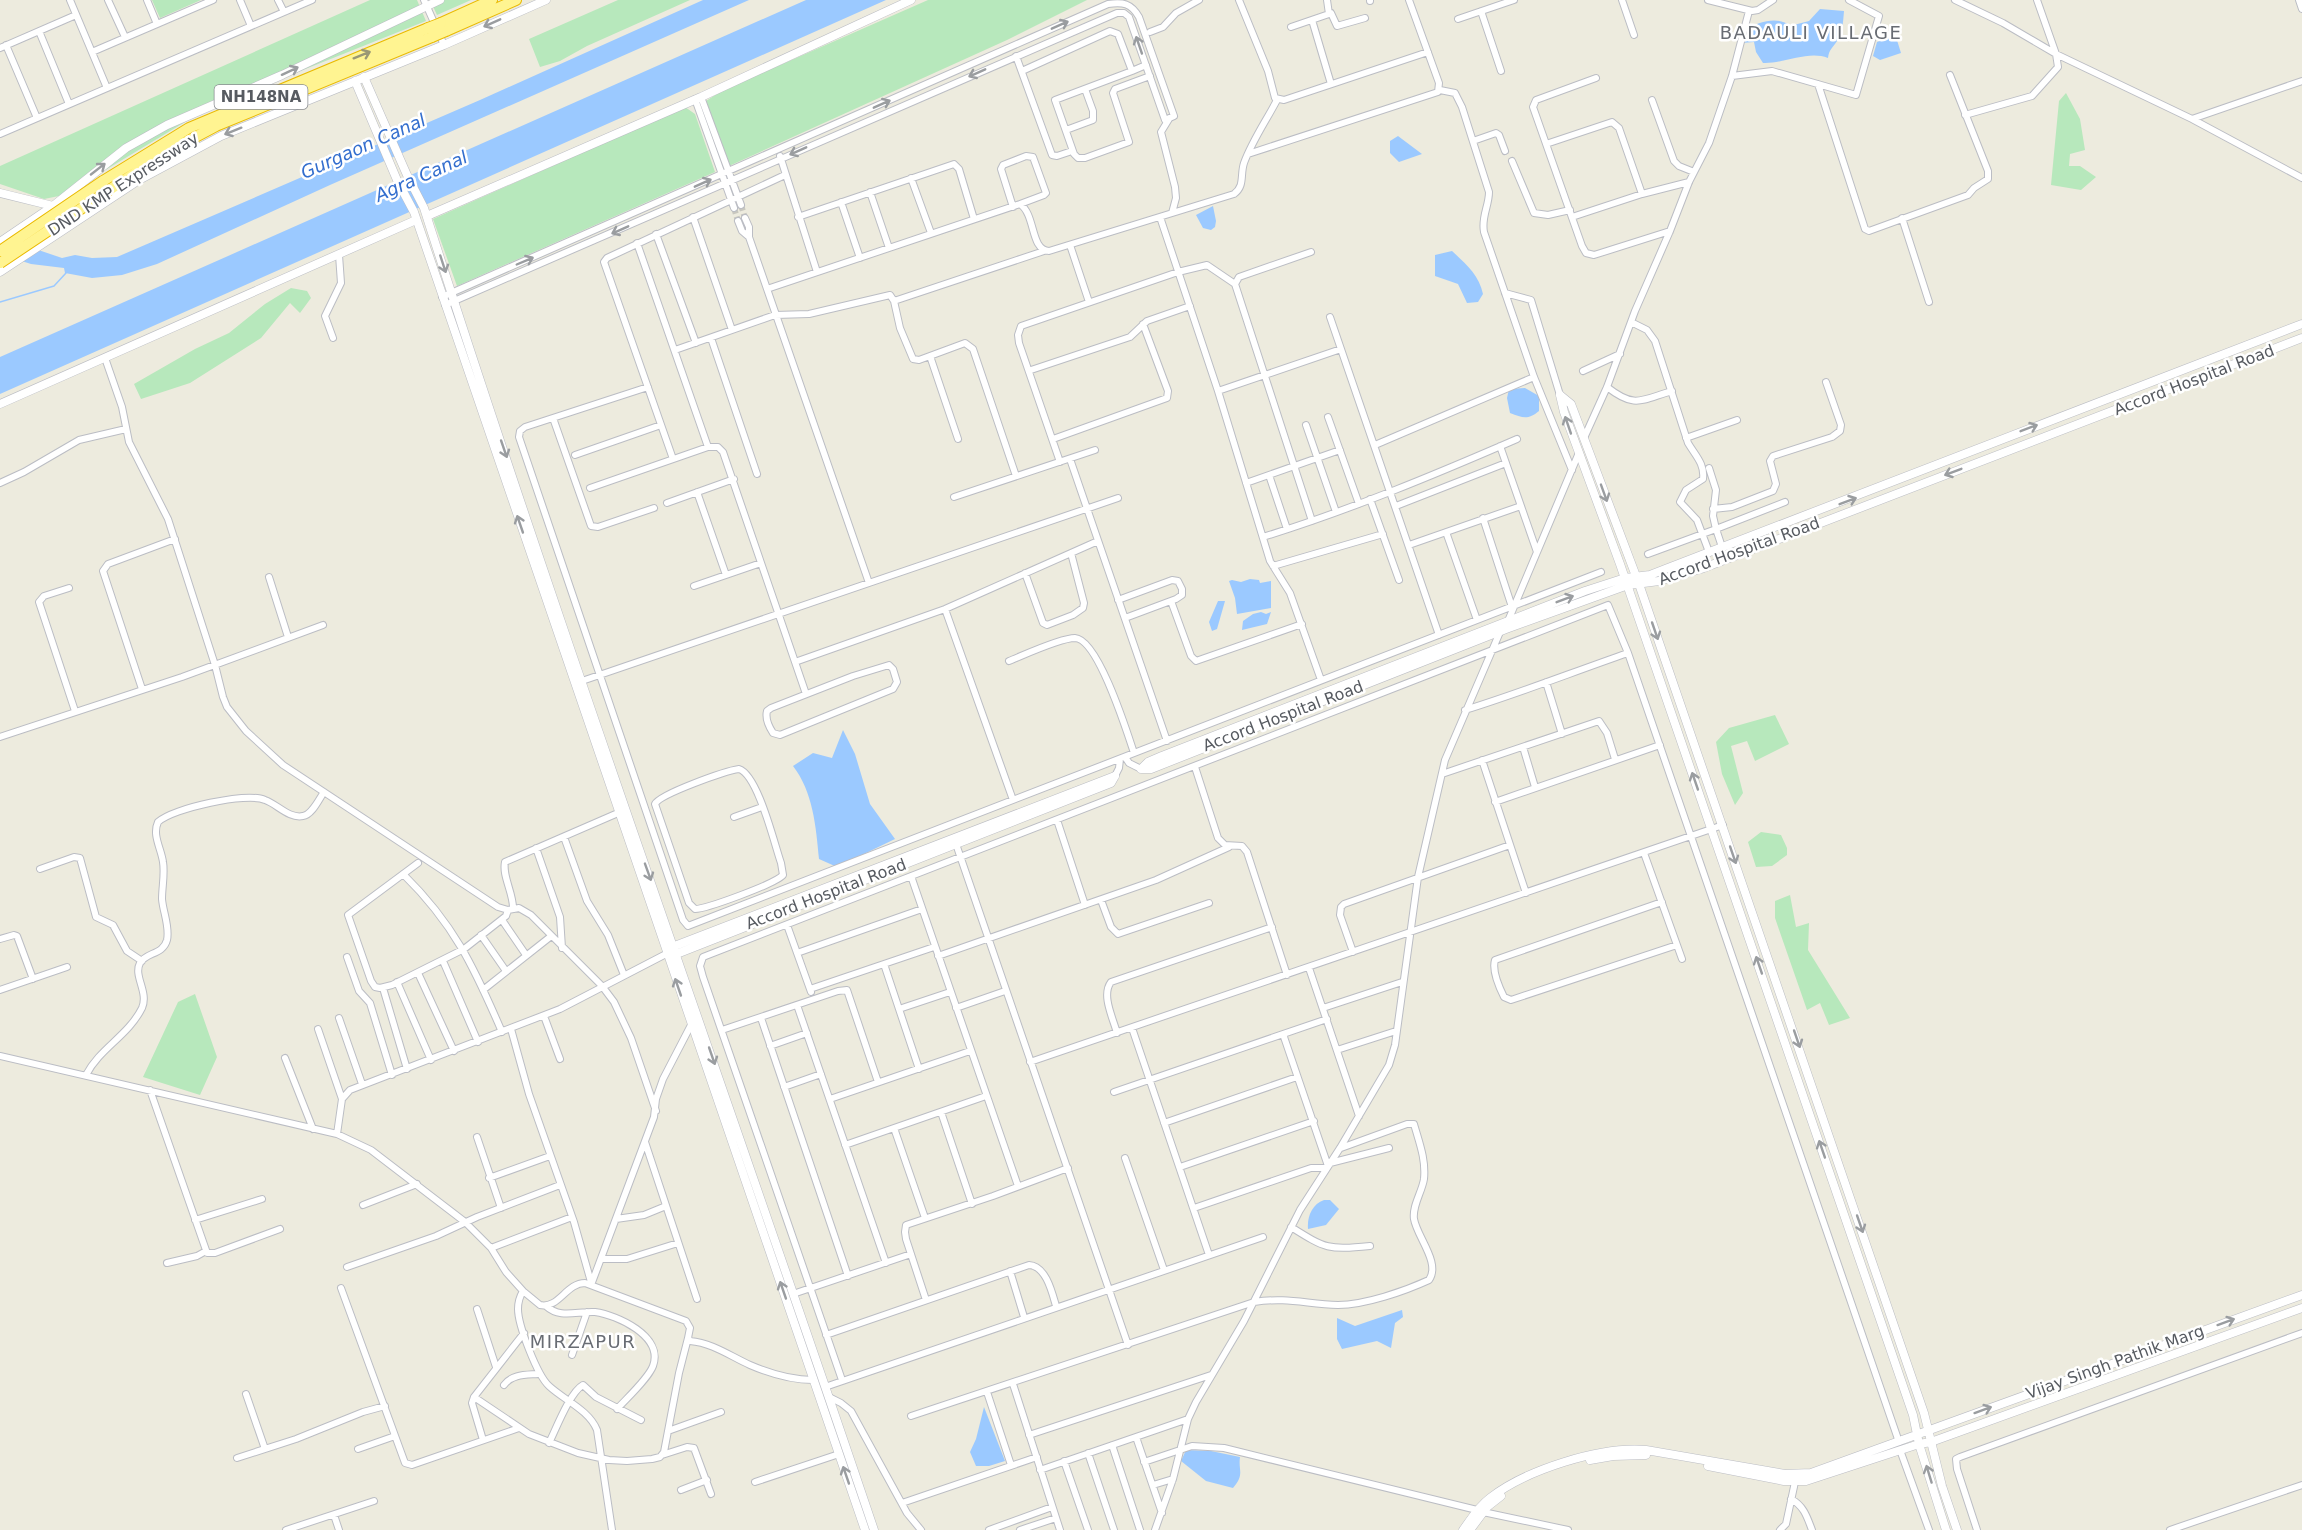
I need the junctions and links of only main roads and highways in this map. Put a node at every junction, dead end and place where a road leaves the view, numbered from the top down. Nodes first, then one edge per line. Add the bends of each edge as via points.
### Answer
1 (492, 0) edge
2 (516, 0) edge
3 (444, 27) junction
4 (106, 186) junction
5 (0, 251) edge
6 (0, 263) edge

1 - 3 highway, DND KMP Expressway / NH148NA
2 - 3 highway, DND KMP Expressway / NH148NA
3 - 4 highway, DND KMP Expressway / NH148NA, bridge via 189,128
4 - 5 highway, DND KMP Expressway / NH148NA, bridge
4 - 6 highway, DND KMP Expressway / NH148NA, bridge

